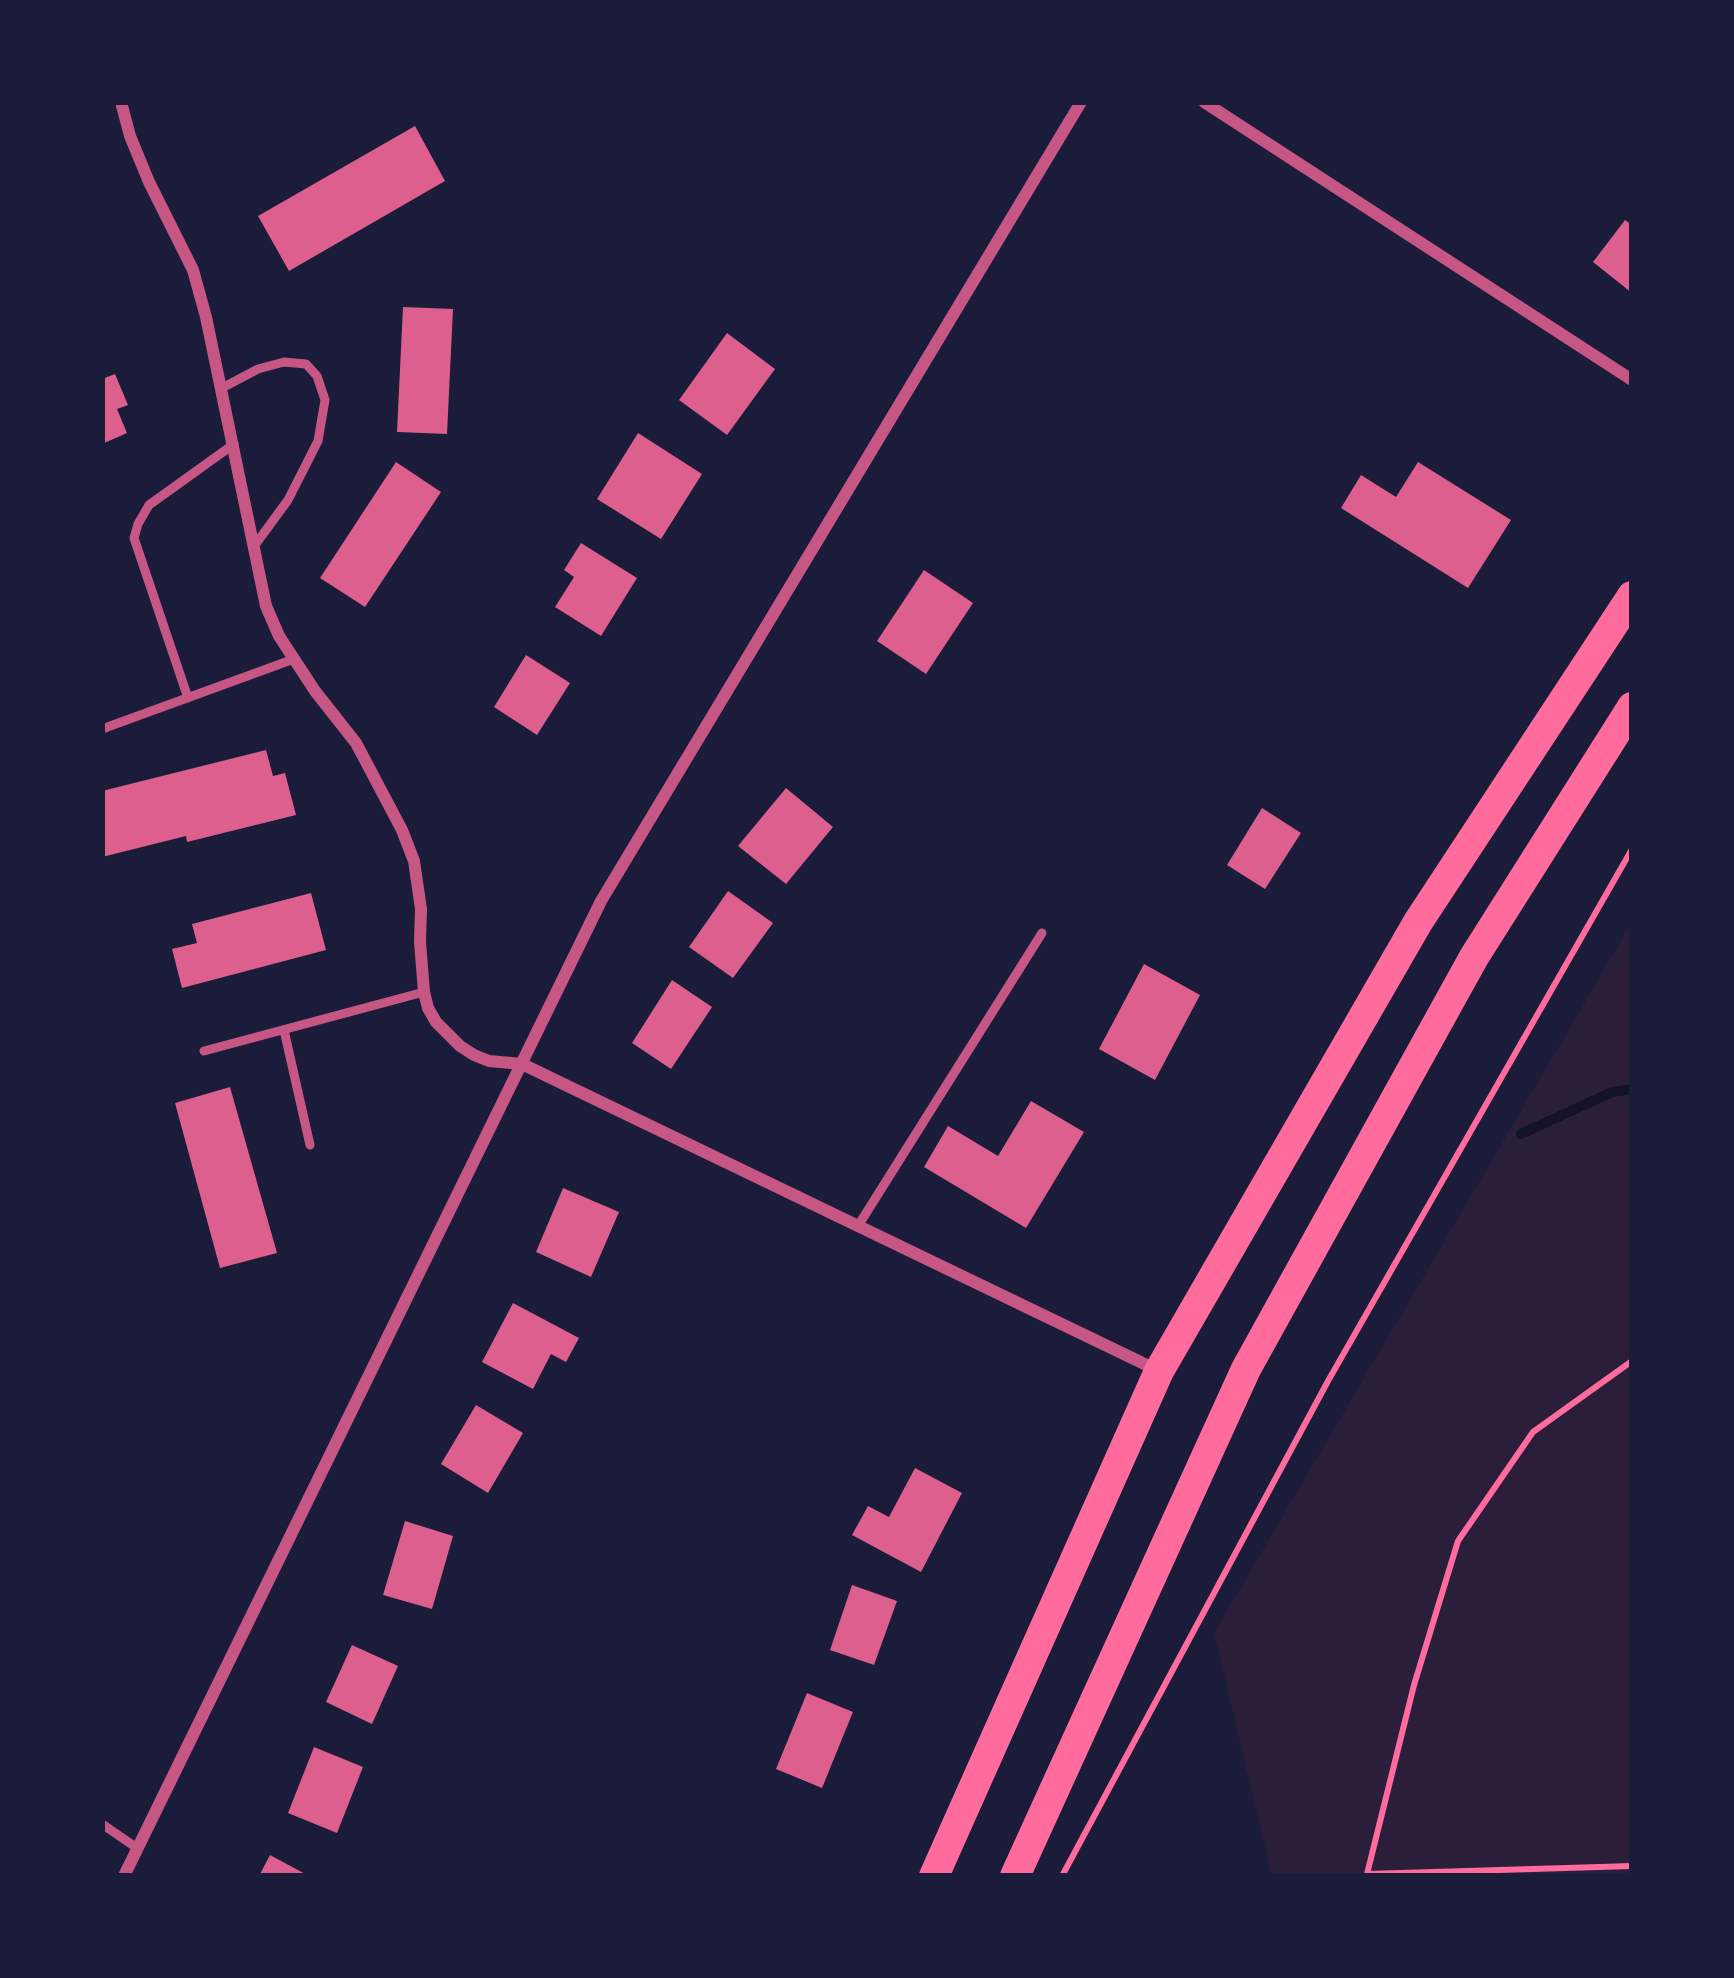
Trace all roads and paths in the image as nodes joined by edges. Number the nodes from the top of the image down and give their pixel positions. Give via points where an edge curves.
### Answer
1 (121, 102) edge
2 (1082, 102) edge
3 (1204, 102) edge
4 (1632, 380) edge
5 (222, 388) junction
6 (234, 444) junction
7 (255, 545) junction
8 (1632, 596) edge
9 (295, 659) junction
10 (188, 698) junction
11 (1632, 707) edge
12 (102, 729) edge
13 (1632, 849) edge
14 (1042, 933) dead end
15 (424, 992) junction
16 (284, 1030) junction
17 (204, 1052) dead end
18 (522, 1064) junction
19 (310, 1145) dead end
20 (858, 1226) junction
21 (1632, 1361) edge
22 (1159, 1371) junction
23 (102, 1825) edge
24 (137, 1848) junction
25 (1632, 1866) edge
26 (124, 1876) edge
27 (934, 1876) edge
28 (1016, 1876) edge
29 (1062, 1876) edge

1 - 5 street via 148,182 193,270
2 - 18 street via 601,902
3 - 4 street
5 - 6 street
5 - 7 lane via 257,369 306,364 325,400 318,441
6 - 7 street
6 - 10 lane via 149,505 134,538
7 - 9 street via 266,606
8 - 22 main road via 1418,922
9 - 10 lane
9 - 15 street via 356,743 414,861
10 - 12 lane
11 - 28 main road via 1474,957 1246,1369
13 - 29 path via 1328,1381
14 - 20 lane
15 - 16 lane
15 - 18 street via 436,1022 460,1046 489,1061
16 - 17 lane
16 - 19 lane
18 - 20 street
18 - 24 street
20 - 22 street
21 - 25 path via 1533,1432 1458,1541 1367,1874
22 - 27 main road
23 - 24 lane
24 - 26 street

